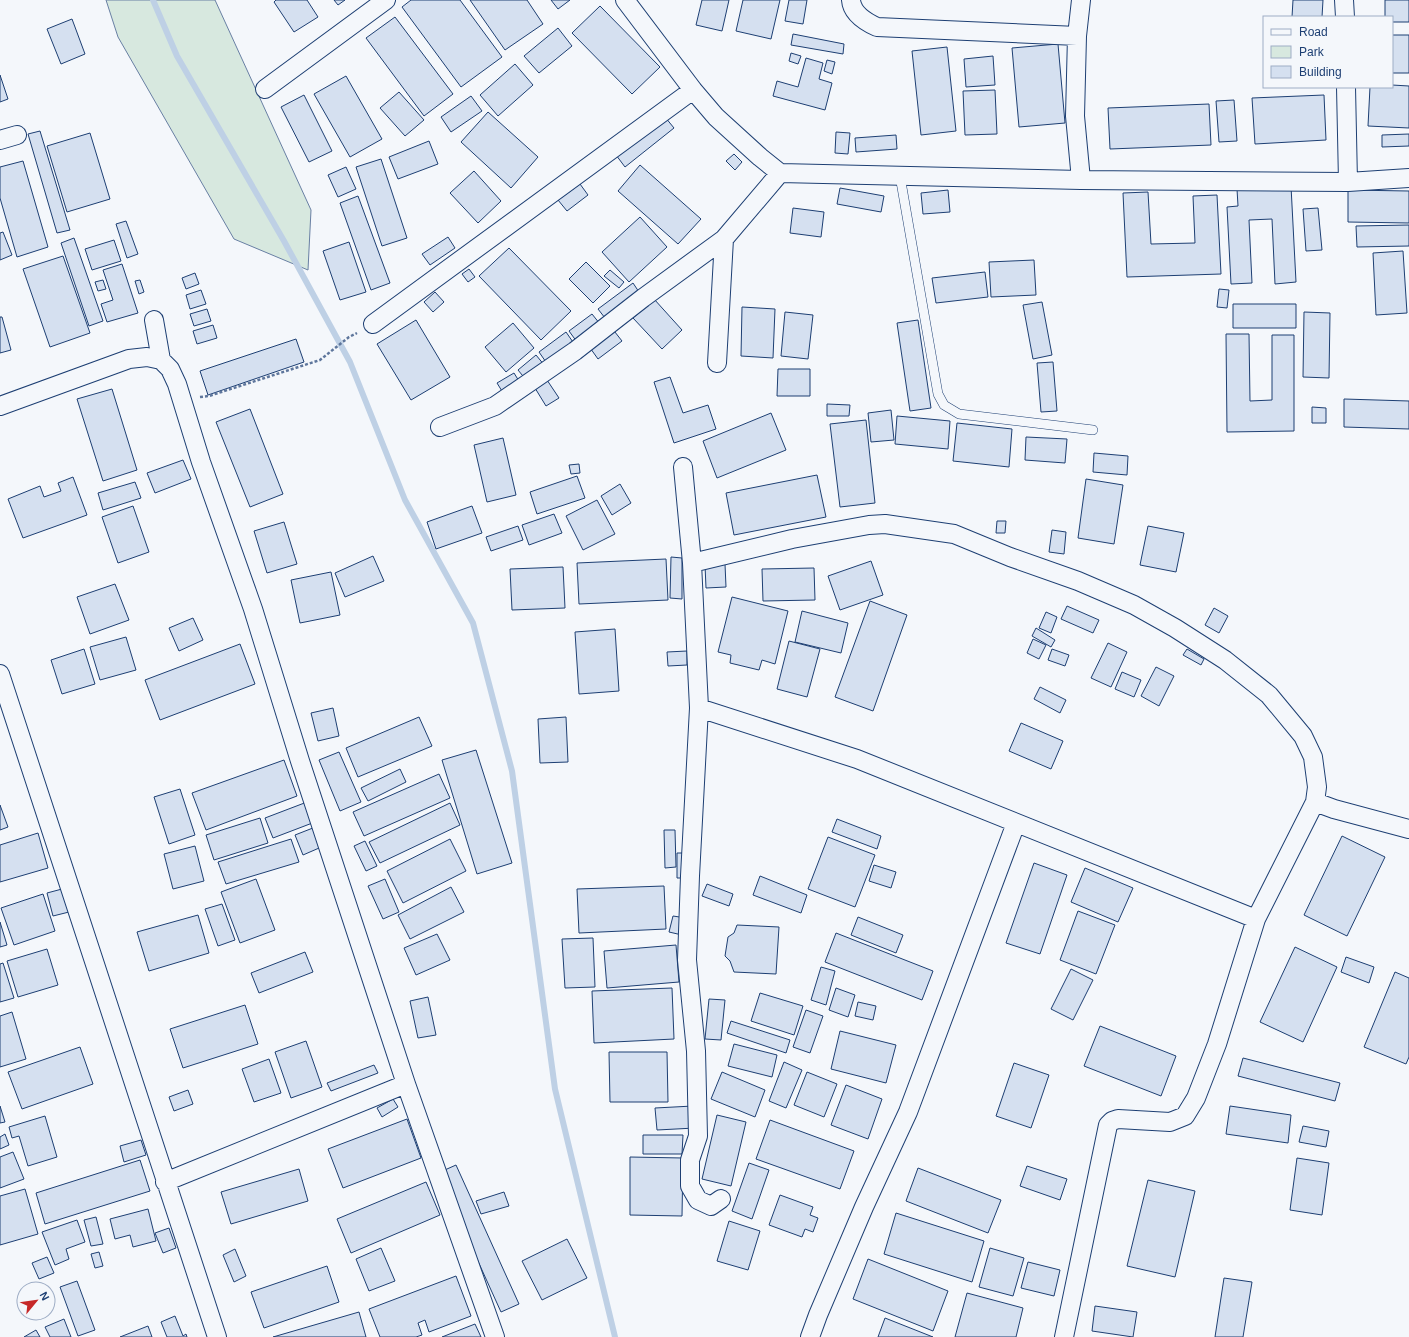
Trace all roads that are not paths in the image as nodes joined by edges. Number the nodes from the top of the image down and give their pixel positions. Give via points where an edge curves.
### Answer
1 (386, 0) edge
2 (625, 0) edge
3 (851, 0) edge
4 (1080, 0) edge
5 (1344, 0) edge
6 (1345, 16) edge
7 (1077, 36) junction
8 (1346, 88) edge
9 (265, 89) dead end
10 (693, 90) junction
11 (17, 135) dead end
12 (0, 140) edge
13 (780, 173) junction
14 (900, 176) junction
15 (1409, 178) edge
16 (1081, 180) junction
17 (1348, 182) junction
18 (724, 239) junction
19 (154, 320) dead end
20 (373, 324) dead end
21 (161, 360) junction
22 (717, 363) dead end
23 (0, 406) edge
24 (440, 427) dead end
25 (1094, 430) dead end
26 (683, 467) dead end
27 (692, 562) junction
28 (0, 674) edge
29 (699, 708) junction
30 (1315, 802) junction
31 (1016, 823) junction
32 (1409, 829) edge
33 (1256, 919) junction
34 (406, 1084) junction
35 (165, 1182) junction
36 (721, 1199) dead end
37 (217, 1337) edge
38 (495, 1337) edge
39 (810, 1337) edge
40 (1064, 1337) edge

1 - 9 street
2 - 10 street
3 - 7 street via 858,15 877,27
4 - 7 street
5 - 6 street
7 - 16 street via 1075,116
8 - 17 street
10 - 13 street via 716,117
10 - 20 street
11 - 12 street
13 - 14 street
13 - 18 street
14 - 16 street
14 - 25 lane via 938,394 944,405 959,414
15 - 17 street
16 - 17 street
18 - 22 street
18 - 24 street via 575,352 495,406
19 - 21 street
21 - 23 street via 147,357 129,359
21 - 34 street via 170,369 253,609 302,768
26 - 27 street
27 - 29 street
27 - 30 street via 792,539 885,524 954,534 1078,581 1134,605 1175,628 1226,660 1268,695 1303,736 1313,757 1317,787
28 - 35 street
29 - 31 street via 857,759
29 - 36 street via 687,960 696,1052 698,1136 690,1160 690,1186 698,1200 711,1206
30 - 32 street
30 - 33 street
31 - 33 street
31 - 39 street via 908,1112 864,1207
33 - 40 street via 1217,1044 1196,1098 1185,1116 1170,1122 1118,1119 1108,1125
34 - 35 street
34 - 38 street
35 - 37 street

